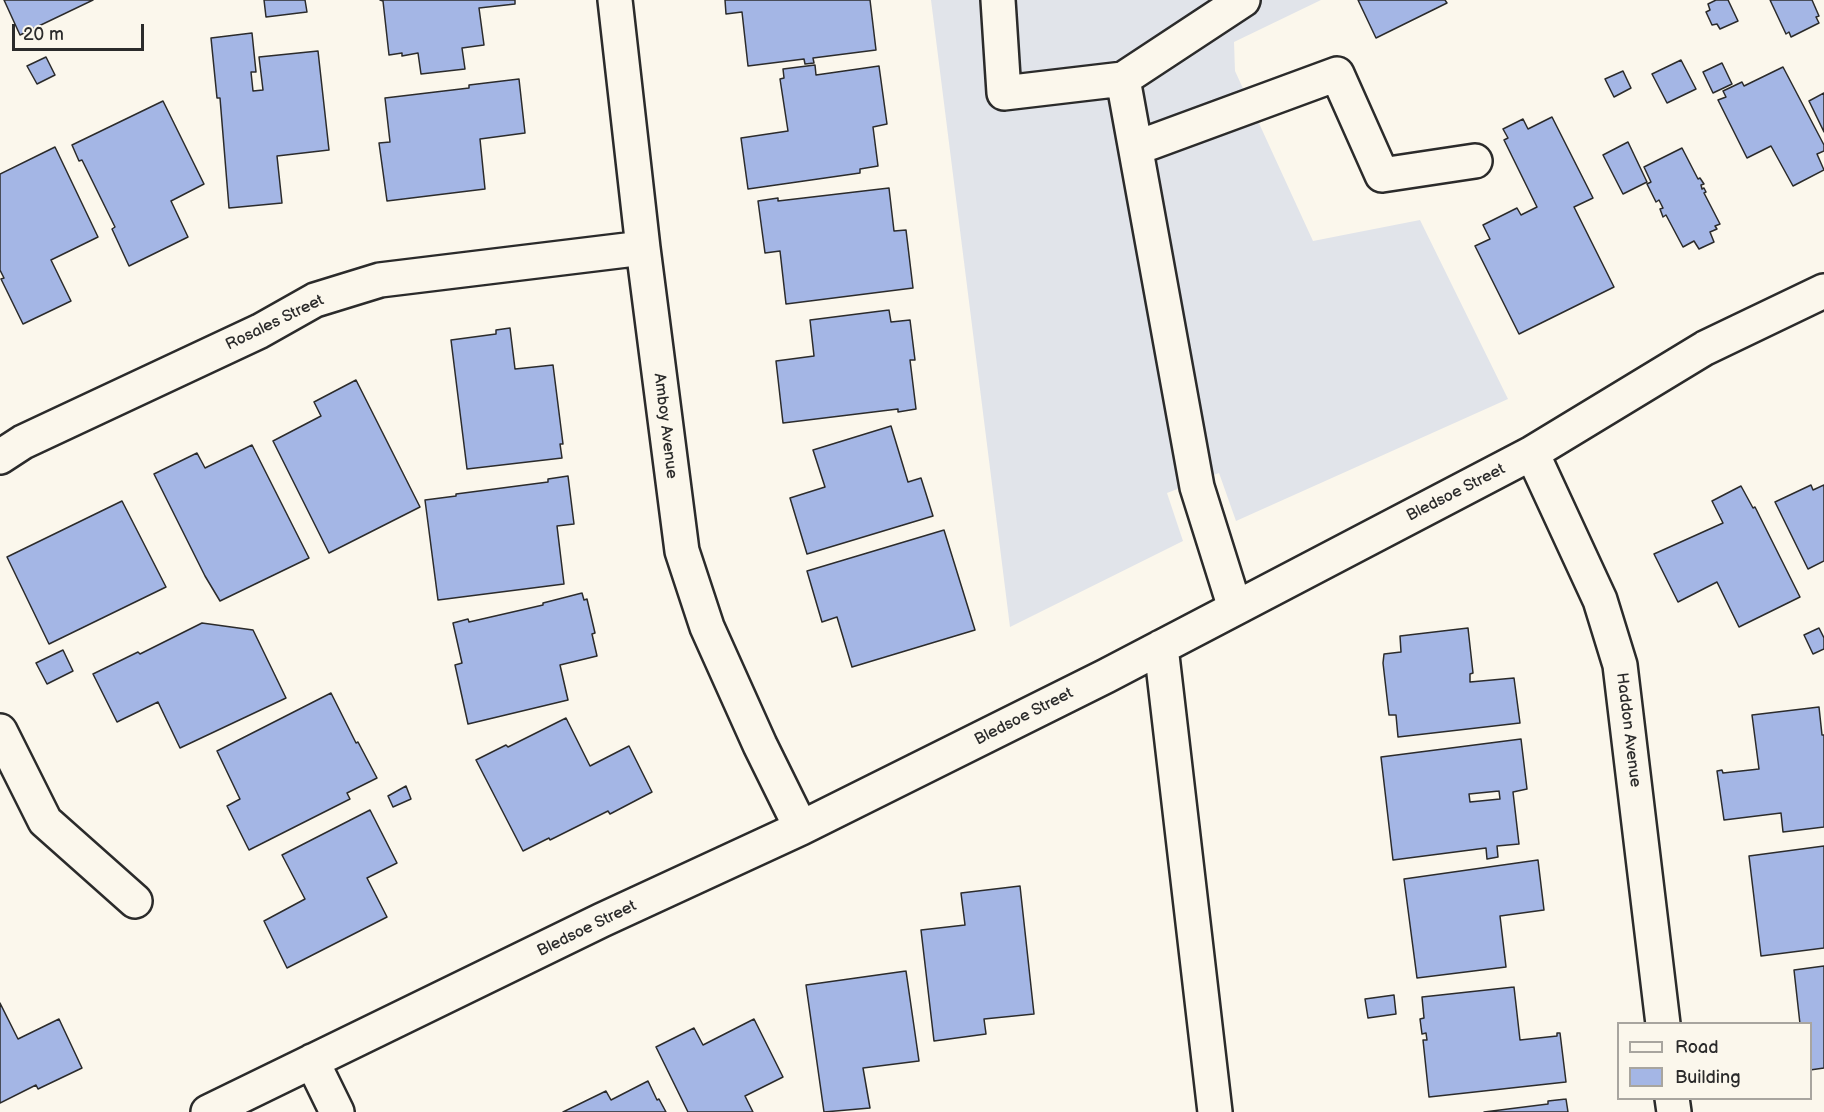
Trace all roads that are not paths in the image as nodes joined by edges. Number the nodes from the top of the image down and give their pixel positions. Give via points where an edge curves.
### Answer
1 (615, 0) edge
2 (998, 0) edge
3 (1243, 0) edge
4 (1123, 78) junction
5 (1136, 148) junction
6 (1475, 161) dead end
7 (643, 248) junction
8 (1824, 291) edge
9 (1532, 453) junction
10 (0, 457) edge
11 (1235, 608) junction
12 (1161, 647) junction
13 (0, 731) edge
14 (801, 828) junction
15 (135, 901) dead end
16 (1663, 1022) edge
17 (312, 1061) junction
18 (208, 1112) edge
19 (338, 1112) edge
20 (1215, 1112) edge

1 - 7 street, Amboy Avenue
2 - 4 street via 1004,93
3 - 4 street
4 - 5 street
5 - 6 street via 1337,74 1382,176
5 - 11 street via 1195,479
7 - 10 street, Rosales Street via 380,280 315,300 260,331 23,442
7 - 14 street, Amboy Avenue via 682,552 707,627
8 - 9 street, Bledsoe Street via 1705,348
9 - 11 street, Bledsoe Street
9 - 16 street, Haddon Avenue via 1600,600 1620,664
11 - 12 street, Bledsoe Street
12 - 14 street, Bledsoe Street
12 - 20 street
13 - 15 street via 45,821
14 - 17 street, Bledsoe Street
17 - 18 street, Bledsoe Street
17 - 19 street

